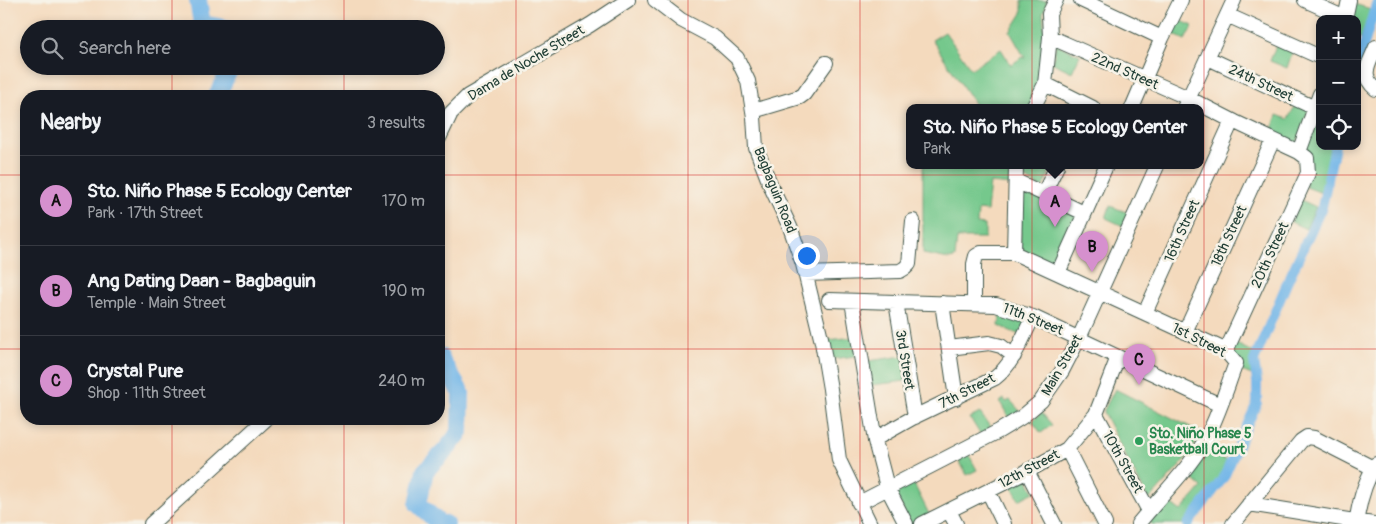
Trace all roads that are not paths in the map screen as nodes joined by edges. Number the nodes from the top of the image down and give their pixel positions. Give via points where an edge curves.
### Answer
1 (628, 0) edge
2 (655, 0) edge
3 (1056, 0) edge
4 (1081, 0) edge
5 (1181, 0) edge
6 (1234, 0) edge
7 (1306, 0) edge
8 (1349, 0) edge
9 (1227, 15) junction
10 (1338, 15) edge
11 (1346, 15) edge
12 (1050, 38) junction
13 (1162, 38) junction
14 (1376, 47) edge
15 (1316, 55) edge
16 (1208, 58) junction
17 (826, 63) dead end
18 (1144, 79) junction
19 (1045, 84) junction
20 (1376, 89) edge
21 (1186, 103) edge
22 (1035, 104) edge
23 (1081, 104) edge
24 (1134, 104) edge
25 (1316, 105) edge
26 (1315, 108) junction
27 (1204, 110) edge
28 (753, 111) junction
29 (1232, 121) junction
30 (445, 126) edge
31 (1272, 140) junction
32 (1303, 155) junction
33 (1016, 169) edge
34 (1055, 169) edge
35 (1105, 169) edge
36 (1156, 169) edge
37 (1016, 180) junction
38 (1044, 193) junction
39 (1084, 213) junction
40 (913, 221) dead end
41 (1014, 253) junction
42 (1058, 272) junction
43 (805, 274) junction
44 (1099, 293) junction
45 (829, 300) dead end
46 (852, 301) junction
47 (896, 302) junction
48 (942, 303) junction
49 (974, 303) junction
50 (1144, 313) junction
51 (1033, 317) junction
52 (1185, 332) junction
53 (1079, 338) junction
54 (949, 348) junction
55 (1226, 351) junction
56 (1014, 356) junction
57 (1118, 357) junction
58 (956, 398) junction
59 (1220, 405) junction
60 (1096, 414) junction
61 (915, 417) junction
62 (259, 425) edge
63 (875, 439) junction
64 (1067, 449) junction
65 (1375, 466) edge
66 (1027, 471) junction
67 (888, 488) junction
68 (988, 491) junction
69 (859, 502) junction
70 (1249, 504) junction
71 (1149, 510) junction
72 (949, 511) junction
73 (1320, 520) edge
74 (1356, 523) edge
75 (150, 524) edge
76 (870, 524) edge
77 (906, 524) edge
78 (922, 524) edge
79 (956, 524) edge
80 (1004, 524) edge
81 (1054, 524) edge
82 (1105, 524) edge
83 (1138, 524) edge
84 (1233, 524) edge
85 (1374, 524) edge

1 - 30 street, Dama de Noche Street via 468,96 451,113
2 - 28 street, Bagbaguin Road via 681,20 715,38 737,58 748,81
3 - 12 street via 1049,14
4 - 13 street
5 - 13 street
6 - 9 street
7 - 10 street
8 - 11 street
9 - 15 street
9 - 16 street
12 - 18 street, 22nd Street
12 - 19 street
13 - 18 street
14 - 20 street via 1366,74 1368,82
16 - 21 street
16 - 26 street, 24th Street
17 - 28 street via 800,97
18 - 21 street, 22nd Street
18 - 24 street
19 - 22 street
19 - 23 street
25 - 26 street, 20th Street
26 - 32 street, 20th Street
27 - 29 street, 22nd Street
28 - 43 street, Bagbaguin Road via 756,148 790,227
29 - 31 street, 22nd Street
29 - 50 street, 16th Street
31 - 32 street, 22nd Street
31 - 52 street, 18th Street
32 - 55 street, 20th Street via 1308,172
33 - 37 street
34 - 38 street
35 - 39 street
36 - 44 street, Main Street
37 - 38 street
37 - 41 street
38 - 39 street
39 - 42 street
40 - 43 street via 909,264 900,271
41 - 42 street, 1st Street
41 - 49 street via 981,253 976,256
42 - 44 street, 1st Street
43 - 69 street, Bagbaguin Road via 822,342 839,460
44 - 50 street, 1st Street
44 - 53 street, Main Street
45 - 46 street, 11th Street
46 - 47 street, 11th Street
46 - 63 street
47 - 48 street, 11th Street
47 - 61 street, 3rd Street
48 - 49 street, 11th Street
48 - 54 street
49 - 51 street, 11th Street via 996,304
50 - 52 street, 1st Street
51 - 53 street, 11th Street
51 - 56 street, 7th Street
52 - 55 street, 1st Street
53 - 57 street, 11th Street
53 - 67 street, Main Street via 1041,401 1022,418
54 - 56 street via 989,343 1001,346
54 - 58 street
55 - 59 street, 1st Street via 1236,363
56 - 58 street, 7th Street via 995,378
57 - 59 street, 11th Street
57 - 60 street, 12th Street
58 - 61 street, 7th Street
59 - 71 street, 1st Street via 1204,442
60 - 64 street, 12th Street
60 - 71 street, 10th Street
61 - 63 street, 7th Street
62 - 75 street
63 - 67 street
64 - 66 street, 12th Street
64 - 82 street
65 - 70 street via 1307,437
65 - 74 street via 1359,504
66 - 68 street, 12th Street
66 - 81 street
67 - 69 street, Main Street
67 - 77 street
68 - 72 street, 12th Street
68 - 80 street
69 - 76 street, Bagbaguin Road
70 - 73 street
70 - 84 street
71 - 83 street, 1st Street
72 - 78 street, 12th Street
72 - 79 street
73 - 74 street
74 - 85 street

